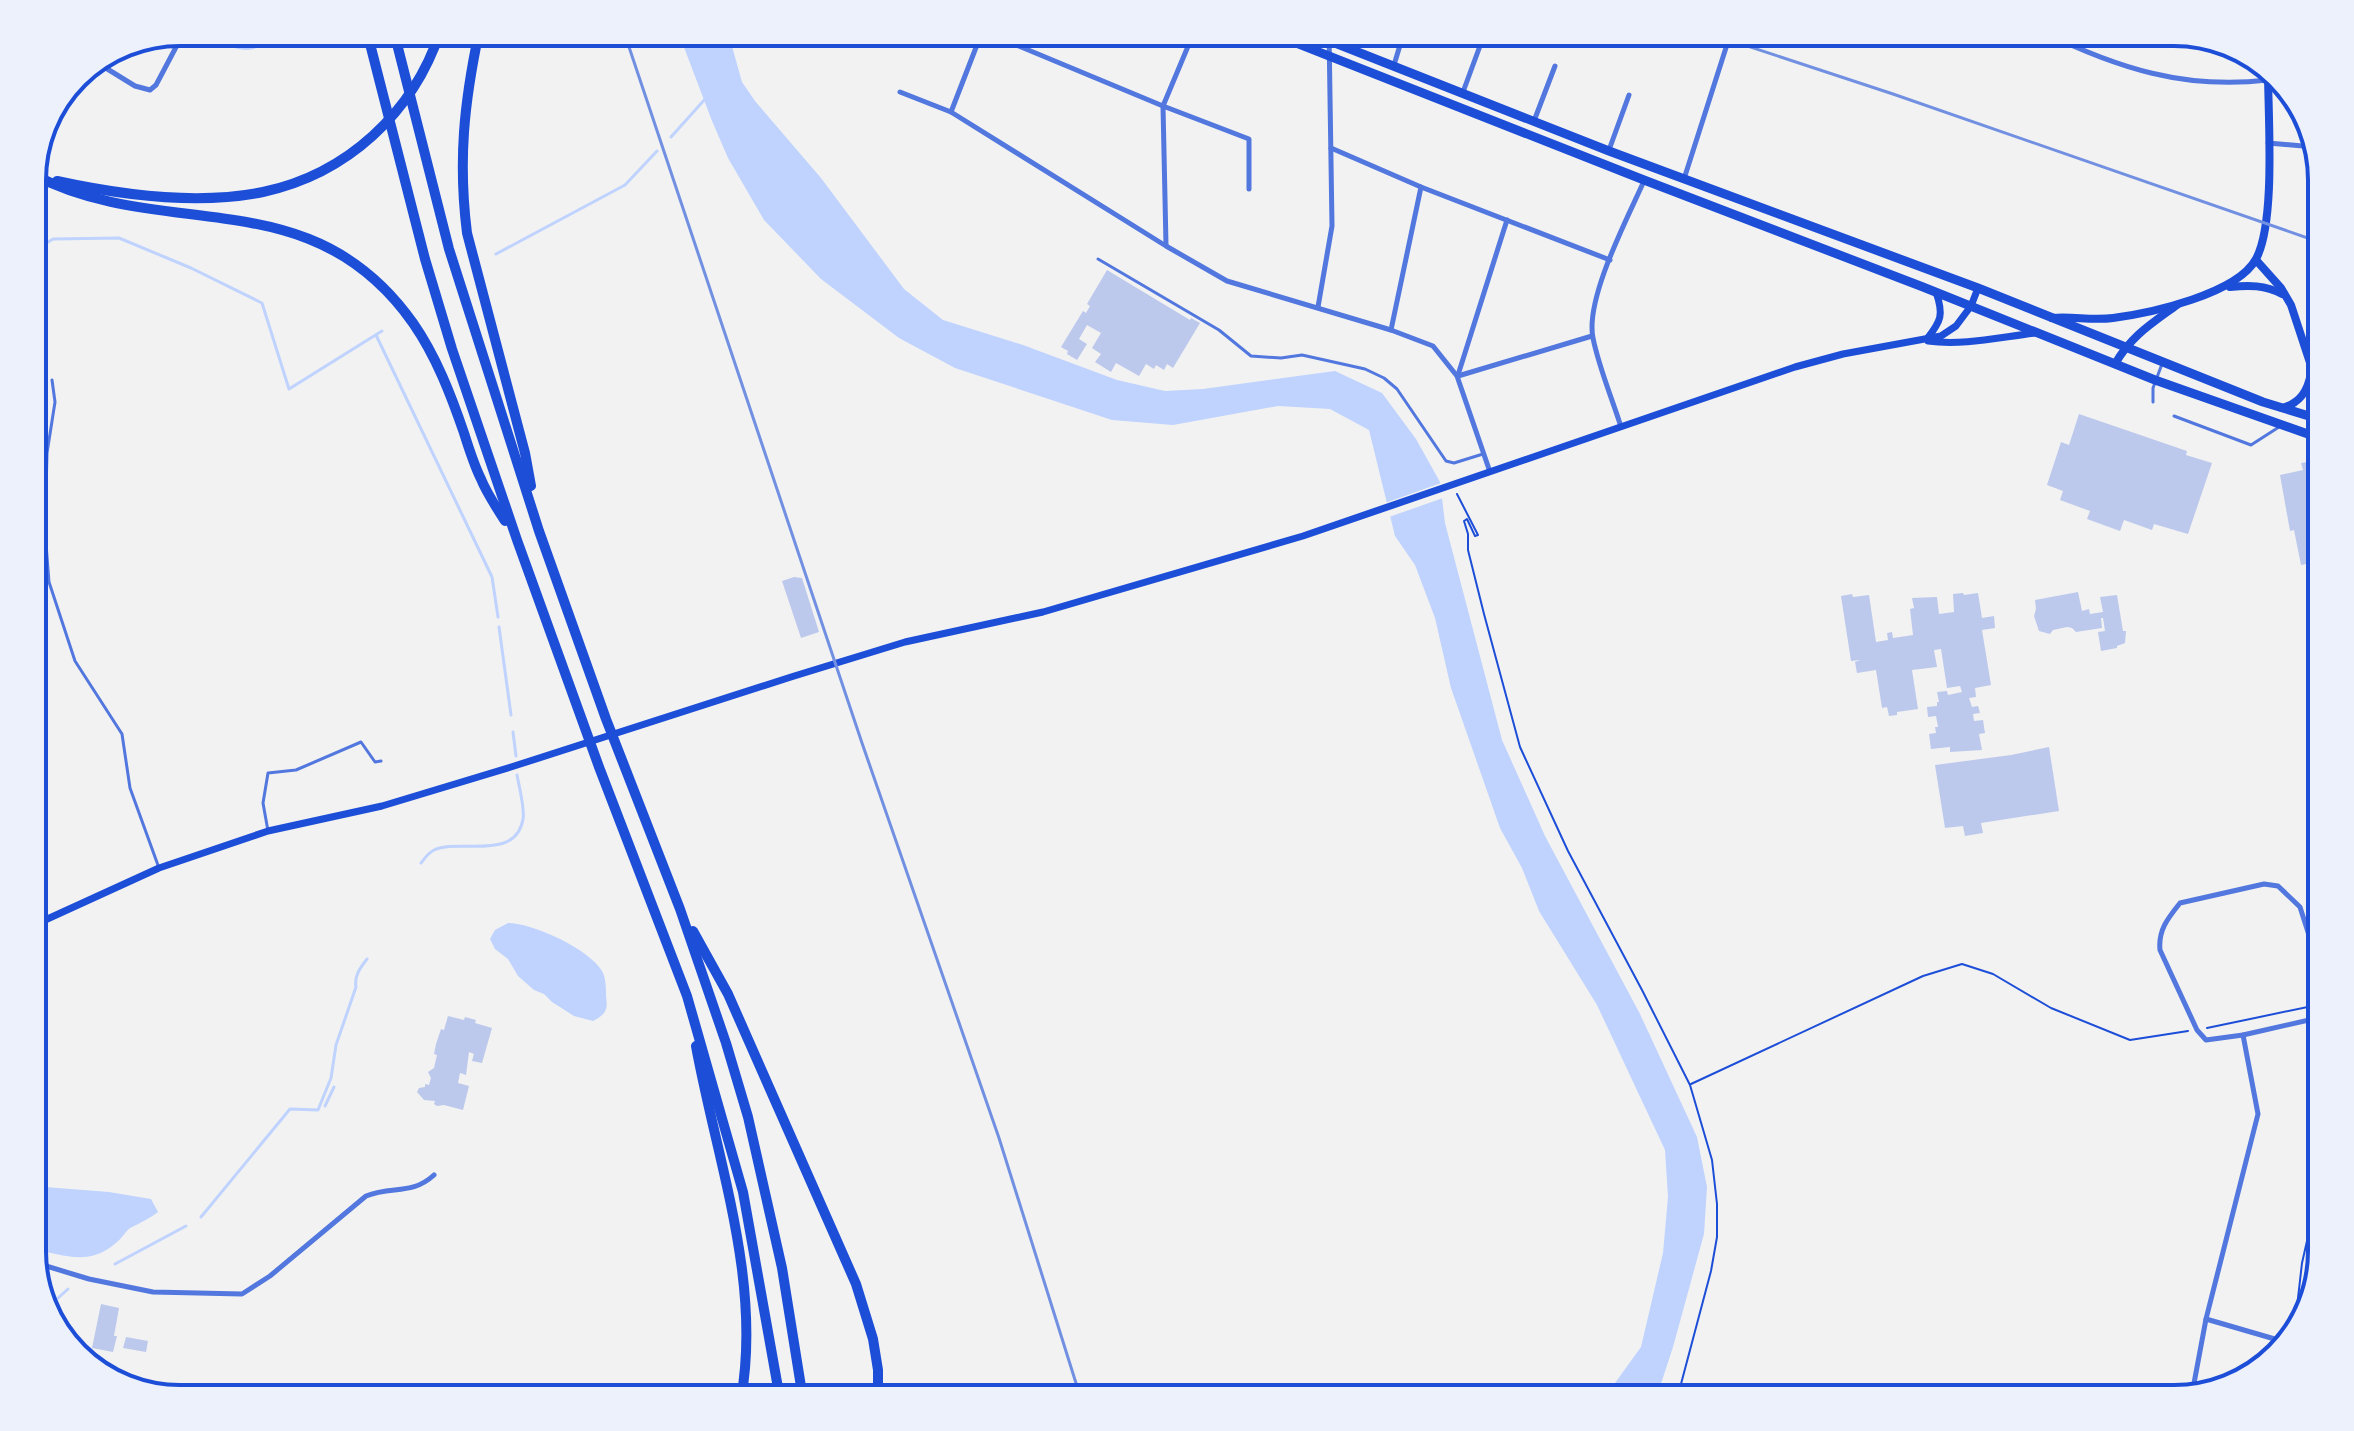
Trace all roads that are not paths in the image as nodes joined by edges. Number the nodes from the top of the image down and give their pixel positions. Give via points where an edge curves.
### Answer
1 (177, 46) edge
2 (371, 46) edge
3 (398, 46) edge
4 (434, 46) edge
5 (476, 46) edge
6 (977, 46) edge
7 (1017, 46) edge
8 (1188, 46) edge
9 (1303, 46) edge
10 (1328, 46) edge
11 (1349, 46) edge
12 (1400, 46) edge
13 (1480, 46) edge
14 (1727, 46) edge
15 (2074, 46) edge
16 (1328, 56) junction
17 (1555, 66) dead end
18 (1393, 67) junction
19 (107, 69) edge
20 (2260, 77) edge
21 (2268, 84) edge
22 (900, 92) dead end
23 (1463, 92) junction
24 (1629, 95) dead end
25 (1163, 106) junction
26 (951, 112) junction
27 (1534, 121) junction
28 (2268, 143) junction
29 (2303, 146) edge
30 (1331, 148) junction
31 (1609, 151) junction
32 (46, 177) edge
33 (1684, 179) junction
34 (46, 180) edge
35 (1644, 180) junction
36 (1421, 187) junction
37 (1249, 189) dead end
38 (1507, 220) junction
39 (1166, 246) junction
40 (1098, 259) dead end
41 (1610, 260) junction
42 (2256, 260) junction
43 (2227, 287) junction
44 (1978, 288) junction
45 (1936, 292) junction
46 (2287, 296) junction
47 (2181, 303) junction
48 (1971, 306) junction
49 (1318, 307) junction
50 (2052, 318) junction
51 (1391, 330) junction
52 (2035, 332) junction
53 (1592, 336) junction
54 (1926, 341) junction
55 (2125, 347) junction
56 (2308, 356) edge
57 (2163, 361) junction
58 (2115, 364) junction
59 (1457, 376) junction
60 (52, 380) road end
61 (2155, 380) junction
62 (2308, 387) edge
63 (2153, 402) dead end
64 (2282, 408) junction
65 (2174, 416) dead end
66 (2308, 416) edge
67 (2282, 425) junction
68 (1621, 427) junction
69 (2308, 434) edge
70 (1483, 454) junction
71 (1490, 472) junction
72 (46, 492) edge
73 (539, 531) junction
74 (517, 540) junction
75 (46, 544) edge
76 (381, 761) dead end
77 (268, 831) junction
78 (159, 868) junction
79 (680, 909) junction
80 (46, 920) edge
81 (2308, 932) edge
82 (687, 996) junction
83 (2308, 1020) edge
84 (2243, 1035) junction
85 (434, 1175) dead end
86 (47, 1266) edge
87 (2206, 1319) junction
88 (2275, 1339) edge
89 (2194, 1384) edge
90 (742, 1385) edge
91 (777, 1385) edge
92 (801, 1385) edge
93 (878, 1385) edge

1 - 19 street via 150,90
2 - 74 highway via 425,259
3 - 73 highway via 449,249
4 - 32 highway via 406,99 378,133 316,174 274,189 150,196
5 - 73 highway via 462,143 465,222 525,453
6 - 26 street
7 - 25 street
8 - 25 street
9 - 16 highway
10 - 16 street
11 - 18 highway
12 - 18 street
13 - 23 street
14 - 33 street
15 - 20 street via 2110,62 2182,81
16 - 30 street
16 - 35 highway
17 - 27 street
18 - 23 highway
21 - 28 main road
22 - 26 street
23 - 27 highway
24 - 31 street
25 - 37 street via 1249,139
25 - 39 street
26 - 39 street
27 - 31 highway
28 - 29 street
28 - 42 main road via 2265,224
30 - 36 street
30 - 49 street via 1332,226
31 - 33 highway
33 - 44 highway
34 - 74 highway via 115,202 268,225 308,238 358,265 397,302 431,353 480,479
35 - 41 street
35 - 45 highway
36 - 38 street
36 - 51 street
38 - 41 street
38 - 59 street
39 - 49 street via 1227,281
40 - 70 lane via 1219,330 1251,356 1302,355 1384,378 1449,463
41 - 53 street via 1593,310
42 - 43 main road
42 - 46 main road
43 - 46 main road via 2265,287
43 - 47 main road
44 - 48 main road
44 - 50 highway
45 - 48 highway
45 - 54 main road via 1940,320
46 - 56 main road
47 - 50 main road via 2116,318
47 - 55 main road
48 - 52 highway
48 - 54 main road via 1956,326
49 - 51 street
50 - 55 highway
51 - 59 street via 1433,346
52 - 54 main road
52 - 58 highway
53 - 59 street
53 - 68 street
54 - 68 main road via 1795,367
55 - 57 highway
55 - 58 main road
57 - 61 lane
57 - 64 highway
58 - 61 highway
59 - 70 street
60 - 72 lane via 55,402
61 - 63 lane
61 - 67 highway
62 - 64 main road via 2302,397
64 - 66 highway
65 - 67 lane via 2251,445
67 - 69 highway
68 - 71 main road
70 - 71 street
71 - 77 main road via 1453,489 1303,536 1057,608 905,642 382,806
73 - 79 highway
74 - 82 highway
75 - 78 lane via 49,582 75,661 122,734 130,788
76 - 77 lane via 370,758 361,742 296,770 268,773 263,803
77 - 78 main road
78 - 80 main road
79 - 92 highway via 748,1117 782,1268
79 - 93 highway via 728,994 856,1284 873,1339
81 - 84 street via 2300,907 2278,886 2264,884 2180,903 2165,923 2160,950 2197,1030 2211,1041
82 - 90 highway via 742,1276
82 - 91 highway via 743,1192
83 - 84 street
84 - 87 street via 2258,1114
85 - 86 street via 412,1189 366,1196 242,1294 153,1292
87 - 88 street
87 - 89 street

